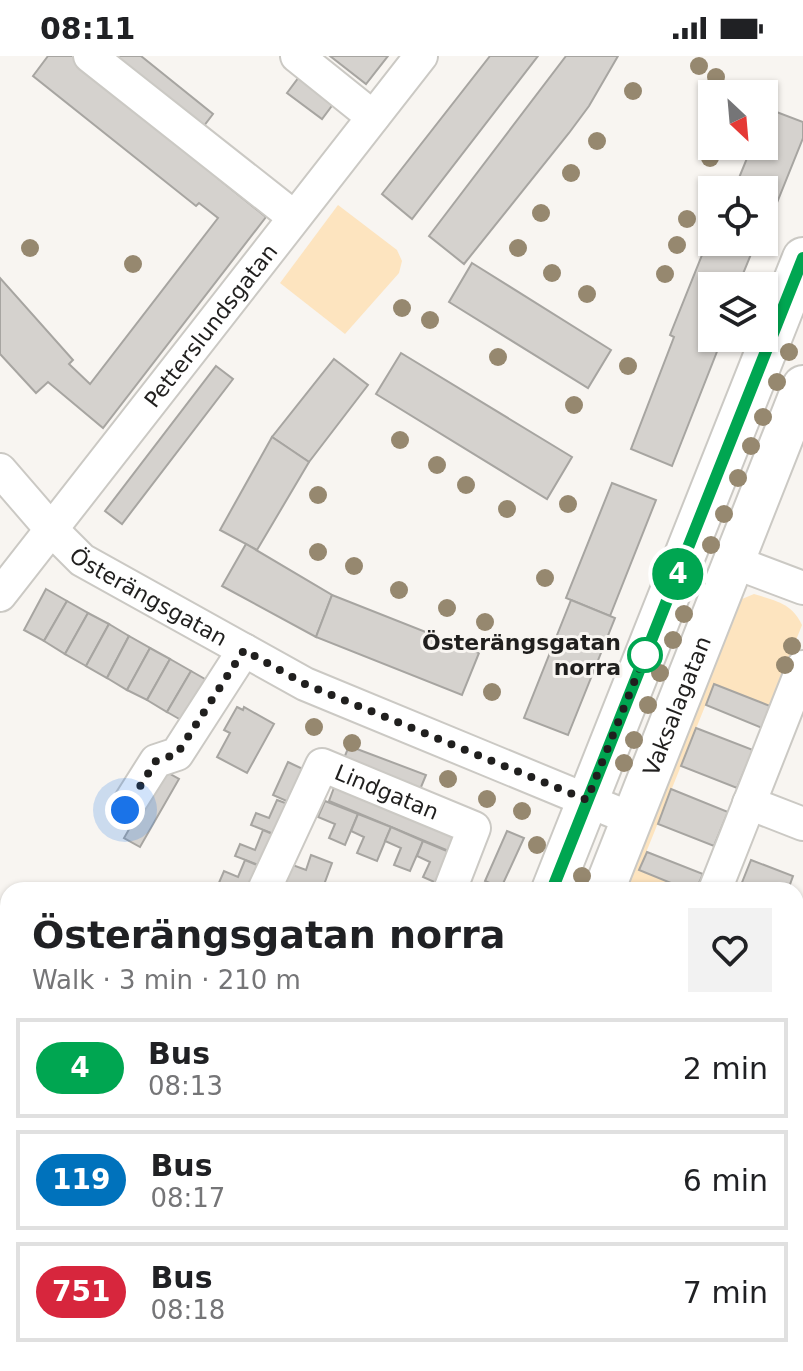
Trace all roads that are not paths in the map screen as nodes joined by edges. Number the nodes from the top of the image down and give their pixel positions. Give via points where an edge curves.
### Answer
1 (90, 56) edge
2 (297, 56) edge
3 (421, 56) edge
4 (373, 117) junction
5 (294, 217) junction
6 (803, 258) edge
7 (803, 386) edge
8 (0, 470) edge
9 (51, 529) junction
10 (734, 562) junction
11 (803, 588) edge
12 (0, 595) edge
13 (244, 650) junction
14 (803, 667) edge
15 (587, 800) junction
16 (749, 803) junction
17 (125, 810) dead end
18 (632, 819) junction
19 (803, 824) edge
20 (268, 882) edge
21 (453, 882) edge
22 (555, 882) edge
23 (607, 882) edge
24 (718, 882) edge

1 - 5 street
2 - 4 street
3 - 4 street, Petterslundsgatan
4 - 5 street, Petterslundsgatan
5 - 9 street, Petterslundsgatan
6 - 15 main road
7 - 10 main road, Vaksalagatan
8 - 9 street, Österängsgatan
9 - 12 street, Petterslundsgatan
9 - 13 street, Österängsgatan via 82,560
10 - 11 street
10 - 18 main road, Vaksalagatan
13 - 15 street, Österängsgatan via 305,684
13 - 17 street via 177,754 156,761
14 - 16 street
15 - 18 street, Österängsgatan
15 - 22 main road
16 - 19 street
16 - 24 street
18 - 23 main road, Vaksalagatan
20 - 21 street, Lindgatan via 322,765 474,828

